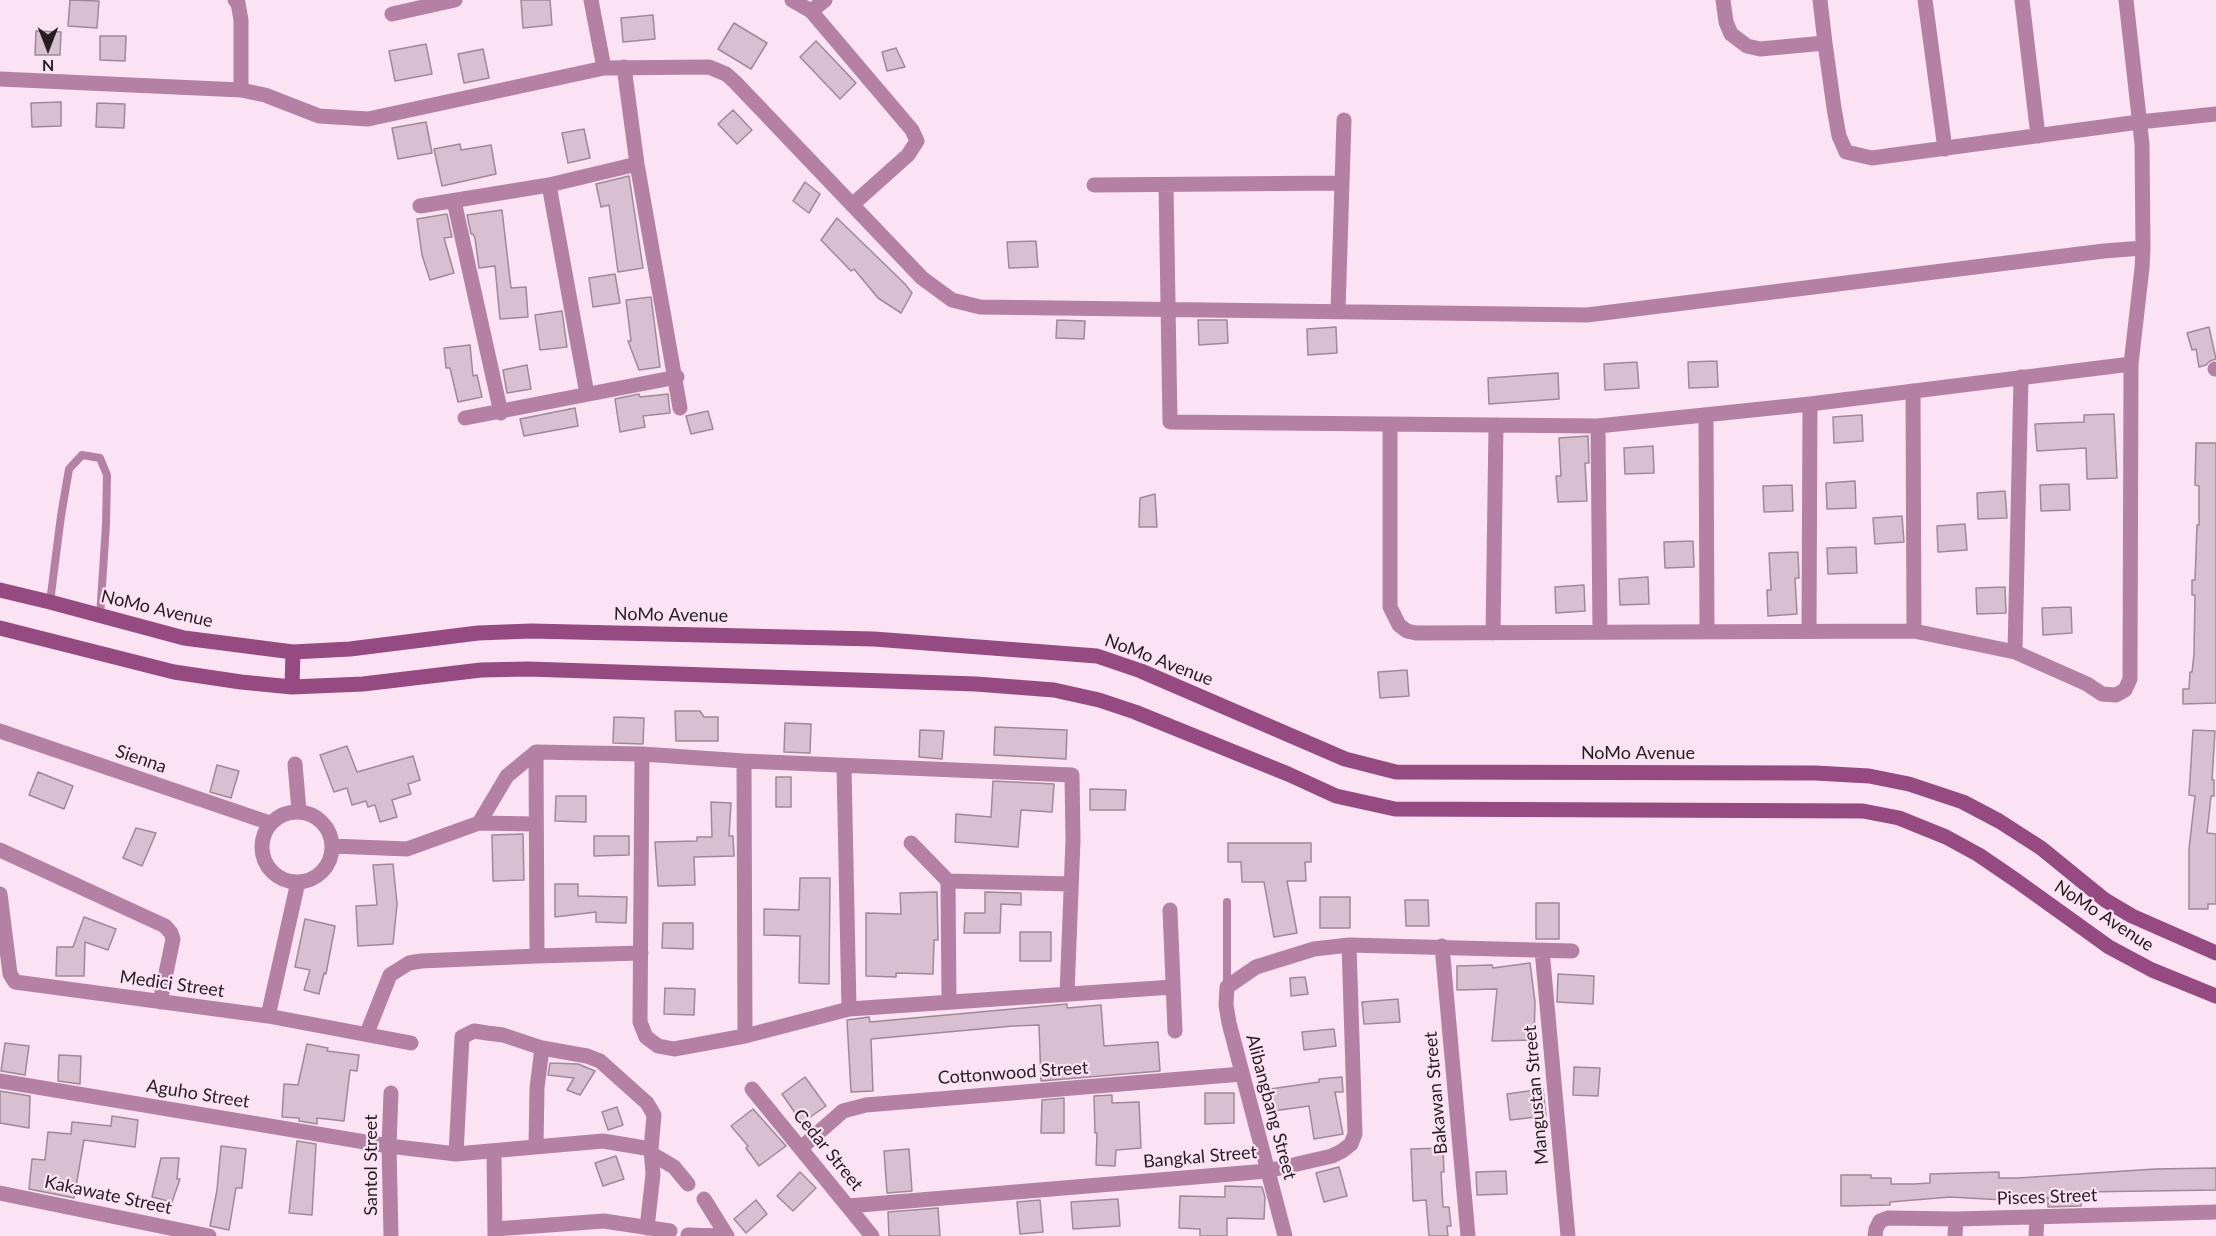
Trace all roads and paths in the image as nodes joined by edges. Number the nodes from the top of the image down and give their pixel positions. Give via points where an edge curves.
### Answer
1 (235, 0) edge
2 (455, 0) edge
3 (591, 0) edge
4 (792, 0) edge
5 (825, 0) edge
6 (1723, 0) edge
7 (1820, 0) edge
8 (1925, 0) edge
9 (2022, 0) edge
10 (2126, 0) edge
11 (425, 3) edge
12 (811, 11) junction
13 (392, 14) dead end
14 (1826, 43) junction
15 (624, 67) junction
16 (604, 68) junction
17 (0, 79) edge
18 (241, 90) junction
19 (2216, 114) edge
20 (1344, 120) dead end
21 (2139, 122) junction
22 (2038, 136) junction
23 (1946, 149) junction
24 (637, 164) junction
25 (1341, 183) junction
26 (549, 184) junction
27 (1094, 184) dead end
28 (1166, 185) junction
29 (454, 201) junction
30 (852, 205) junction
31 (420, 206) dead end
32 (2143, 248) junction
33 (1168, 309) junction
34 (1338, 311) junction
35 (2131, 364) junction
36 (676, 377) junction
37 (2021, 377) junction
38 (1913, 391) junction
39 (587, 394) junction
40 (1810, 404) junction
41 (680, 408) dead end
42 (501, 413) junction
43 (1706, 415) junction
44 (465, 418) dead end
45 (1390, 424) junction
46 (1496, 425) junction
47 (1598, 426) junction
48 (0, 590) edge
49 (50, 602) junction
50 (100, 616) junction
51 (0, 628) edge
52 (1914, 630) junction
53 (1809, 631) junction
54 (1600, 632) junction
55 (1707, 632) junction
56 (1493, 633) junction
57 (293, 652) junction
58 (2015, 652) junction
59 (292, 687) junction
60 (0, 731) edge
61 (536, 752) junction
62 (642, 754) junction
63 (744, 761) junction
64 (295, 764) dead end
65 (844, 766) junction
66 (299, 812) junction
67 (270, 823) junction
68 (479, 823) junction
69 (535, 824) junction
70 (911, 843) dead end
71 (332, 846) junction
72 (0, 850) edge
73 (948, 880) junction
74 (298, 882) junction
75 (1071, 884) junction
76 (0, 894) edge
77 (1227, 902) dead end
78 (1170, 910) dead end
79 (1349, 945) junction
80 (1442, 946) junction
81 (1542, 950) junction
82 (1572, 951) dead end
83 (641, 953) junction
84 (2216, 953) edge
85 (537, 956) junction
86 (1173, 987) junction
87 (1227, 987) junction
88 (1067, 994) junction
89 (2216, 996) edge
90 (160, 1002) junction
91 (949, 1002) junction
92 (849, 1009) junction
93 (268, 1016) junction
94 (1175, 1031) dead end
95 (367, 1033) junction
96 (745, 1036) junction
97 (411, 1043) dead end
98 (542, 1048) junction
99 (1242, 1074) junction
100 (0, 1081) edge
101 (752, 1089) dead end
102 (391, 1093) dead end
103 (390, 1146) junction
104 (536, 1146) junction
105 (801, 1148) junction
106 (494, 1151) junction
107 (652, 1152) junction
108 (456, 1154) junction
109 (1267, 1171) junction
110 (688, 1184) dead end
111 (0, 1193) edge
112 (704, 1199) dead end
113 (848, 1206) junction
114 (2216, 1212) edge
115 (2037, 1217) junction
116 (1956, 1219) junction
117 (648, 1228) junction
118 (670, 1231) dead end
119 (495, 1232) edge
120 (688, 1235) edge
121 (208, 1236) edge
122 (391, 1236) edge
123 (720, 1236) edge
124 (727, 1236) edge
125 (872, 1236) edge
126 (1285, 1236) edge
127 (1468, 1236) edge
128 (1568, 1236) edge
129 (1875, 1236) edge
130 (1955, 1236) edge
131 (2036, 1236) edge

1 - 18 street via 241,20
2 - 11 street
3 - 16 street
4 - 12 street
5 - 12 street
6 - 14 street via 1731,34 1747,46 1760,49
7 - 14 street
8 - 23 street
9 - 22 street
10 - 21 street
11 - 13 street
12 - 30 street via 912,130 917,141 908,155
14 - 23 street via 1839,136 1846,152 1872,158
15 - 16 street
15 - 24 street
15 - 30 street via 710,67 726,74
16 - 18 street via 368,119 318,116
17 - 18 street
19 - 21 street
20 - 25 street
21 - 22 street
21 - 32 street
22 - 23 street
24 - 26 street
24 - 36 street
25 - 28 street
25 - 34 street
26 - 29 street
26 - 39 street
27 - 28 street
28 - 33 street
29 - 31 street
29 - 42 street
30 - 33 street via 922,279 952,300 980,306
32 - 34 street via 1587,315
32 - 35 street
33 - 34 street
33 - 45 street via 1170,422
35 - 37 street
35 - 58 street via 2130,679 2125,690 2116,695 2102,694
36 - 39 street
36 - 41 street
37 - 38 street
37 - 58 street
38 - 40 street
38 - 52 street
39 - 42 street
40 - 43 street
40 - 53 street
42 - 44 street
43 - 47 street
43 - 55 street
45 - 46 street
45 - 56 street via 1390,606 1394,617 1399,625 1416,633
46 - 47 street
46 - 56 street
47 - 54 street
48 - 49 main road, NoMo Avenue
49 - 50 main road, NoMo Avenue
49 - 50 lane via 69,469 82,455 100,458 107,475
50 - 57 main road, NoMo Avenue via 184,638
51 - 59 main road, NoMo Avenue via 174,672
52 - 53 street
52 - 58 street
53 - 55 street
54 - 55 street
54 - 56 street
57 - 59 main road
57 - 84 main road, NoMo Avenue via 531,631 874,639 1097,656 1346,759 1396,772 1869,776 1963,802 2041,848 2105,900
59 - 89 main road, NoMo Avenue via 528,669 1054,690 1135,712 1336,796 1395,809 1863,811 1899,818 1946,837 2017,880 2109,947 2152,970
60 - 67 street, Sienna
61 - 62 street
61 - 68 street via 507,776
61 - 69 street
62 - 63 street
62 - 83 street
63 - 65 street
63 - 96 street
64 - 66 street
65 - 75 street via 1072,775
65 - 92 street
66 - 67 street via 288,812
66 - 71 street via 318,819
67 - 74 street via 261,845 262,856 276,875
68 - 69 street
68 - 71 street via 407,849
69 - 85 street
70 - 73 street
71 - 74 street via 326,867 309,880
72 - 90 street via 165,926 173,939
73 - 75 street
73 - 91 street
74 - 93 street
75 - 88 street
76 - 90 street, Medici Street via 10,974 15,982
77 - 87 lane
78 - 86 street
79 - 80 street
79 - 87 street via 1282,957 1256,967
79 - 109 street, Bangkal Street via 1355,1134 1351,1143 1332,1156
80 - 81 street
80 - 127 street, Bakawan Street
81 - 82 street
81 - 128 street, Mangustan Street
83 - 85 street
83 - 96 street via 640,1022 646,1037 658,1046 674,1049
85 - 95 street via 409,963 390,975
86 - 88 street
86 - 94 street
87 - 99 street, Alibangbang Street via 1229,1023
88 - 91 street
90 - 93 street, Medici Street
91 - 92 street
92 - 96 street
93 - 95 street, Medici Street
95 - 97 street, Medici Street
98 - 104 street
98 - 107 street via 600,1061 647,1103 654,1115
98 - 108 street via 503,1035 474,1031 462,1036
99 - 105 street, Cottonwood Street via 866,1105 843,1112
99 - 109 street, Alibangbang Street
100 - 103 street, Aguho Street
101 - 105 street, Cedar Street
102 - 103 street, Santol Street
103 - 108 street, Aguho Street
103 - 122 street, Santol Street
104 - 106 street, Aguho Street
104 - 107 street, Aguho Street via 603,1142
105 - 113 street, Cedar Street
106 - 108 street, Aguho Street
106 - 119 street
107 - 110 street via 674,1167
107 - 117 street
109 - 113 street, Bangkal Street
109 - 126 street, Alibangbang Street
111 - 121 street, Kakawate Street
112 - 124 street
113 - 125 street, Cedar Street
114 - 115 street, Pisces Street
115 - 116 street, Pisces Street
115 - 131 street
116 - 129 street, Pisces Street via 1888,1218 1880,1221
116 - 130 street
117 - 118 street
117 - 119 street via 604,1221
120 - 123 street

